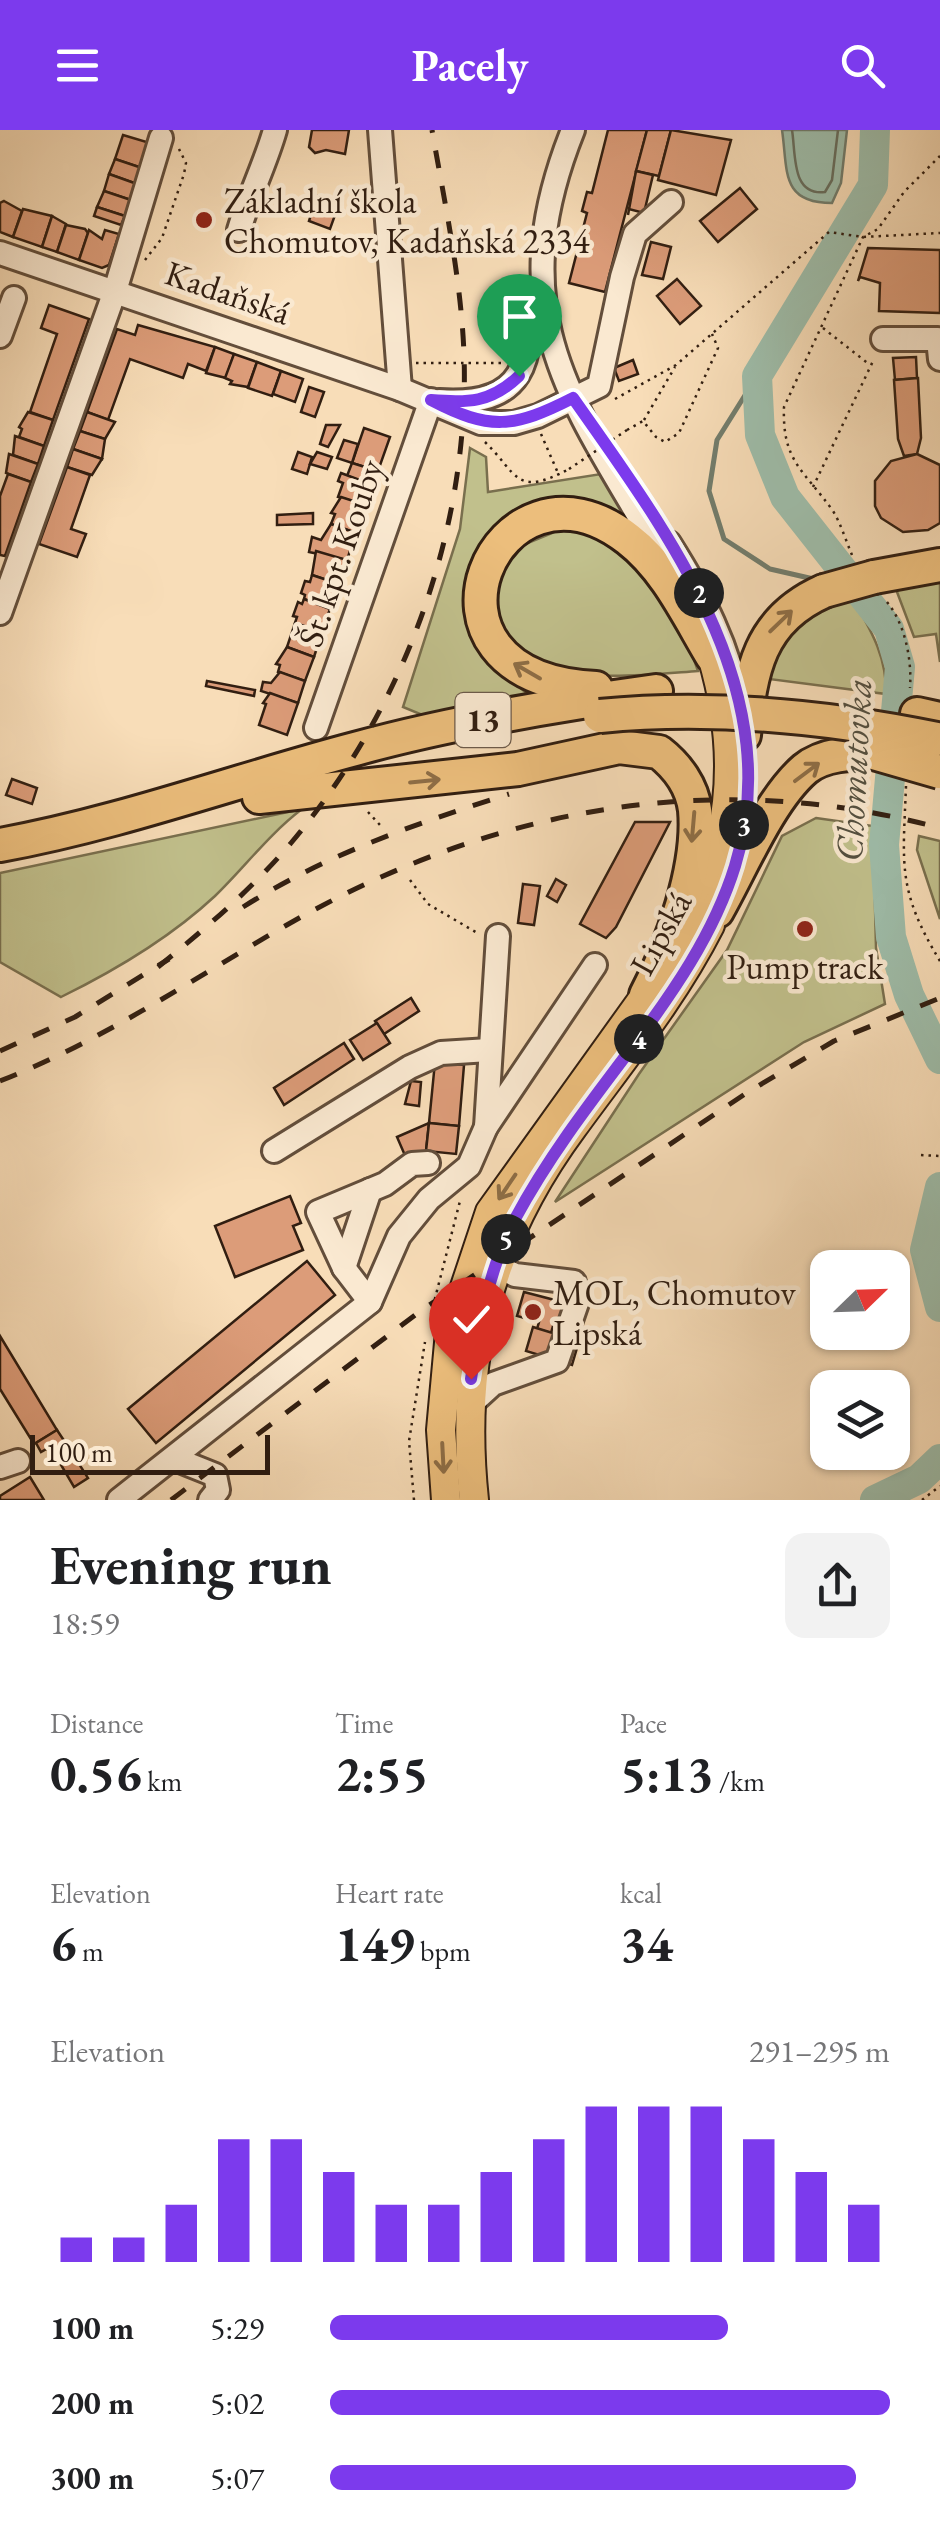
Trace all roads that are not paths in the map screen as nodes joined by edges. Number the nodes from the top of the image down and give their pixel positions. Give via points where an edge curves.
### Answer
1 (275, 130) edge
2 (380, 130) edge
3 (573, 130) edge
4 (161, 138) road end
5 (554, 179) junction
6 (671, 202) dead end
7 (238, 230) dead end
8 (0, 253) edge
9 (116, 291) junction
10 (14, 298) dead end
11 (0, 336) edge
12 (883, 339) road end
13 (939, 345) edge
14 (400, 389) junction
15 (573, 398) junction
16 (431, 400) junction
17 (940, 565) edge
18 (4, 586) edge
19 (0, 613) edge
20 (712, 656) junction
21 (656, 692) junction
22 (935, 724) edge
23 (316, 728) dead end
24 (744, 735) junction
25 (940, 772) edge
26 (259, 797) junction
27 (0, 844) edge
28 (0, 862) edge
29 (718, 911) junction
30 (497, 941) road end
31 (596, 965) dead end
32 (646, 995) junction
33 (489, 1050) junction
34 (486, 1127) junction
35 (274, 1152) dead end
36 (428, 1163) dead end
37 (370, 1190) junction
38 (496, 1265) junction
39 (344, 1268) junction
40 (370, 1302) junction
41 (470, 1405) junction
42 (175, 1460) junction
43 (120, 1500) edge
44 (210, 1500) edge
45 (446, 1500) edge
46 (474, 1500) edge

1 - 7 street
2 - 14 street
3 - 5 street, Lipská
4 - 9 street
5 - 15 street, Lipská via 543,228 542,294
5 - 16 street, Kadaňská via 527,257 531,344 519,376 484,400
6 - 15 street, Kadaňská via 635,234 599,386
8 - 9 street, Kadaňská
9 - 14 street, Kadaňská
9 - 18 street
10 - 11 street
12 - 13 street
14 - 16 street, Kadaňská
15 - 16 street, Kadaňská via 538,416 491,424
15 - 20 street, Lipská via 685,595
15 - 24 street, Lipská via 714,620 733,673
16 - 23 street, Št. kpt. Kouby
24 -> 17 highway, bridge via 754,663 769,633 808,598 874,576
18 - 19 street
21 -> 20 highway via 549,683 505,656 489,635 478,593 506,538 547,516 602,524 653,562
20 - 32 main road, Lipská via 728,723 725,827 698,911
21 - 22 highway, 13 via 798,698
21 - 27 highway, 13 via 562,704 358,748
22 - 26 highway, 13, bridge via 692,710 600,716 479,738
24 - 29 main road, Lipská via 744,827
29 -> 25 highway, bridge via 769,818 807,767 834,756 874,753
26 - 28 highway, 13
26 -> 32 highway via 518,769 620,747 659,752 686,781 694,809 686,886 667,956
29 - 38 main road, Lipská via 680,979 570,1131 514,1221
30 - 33 street
31 - 34 street
32 -> 45 main road, Lipská via 490,1212 450,1332 442,1430
33 - 34 street
33 - 35 street via 440,1053
34 - 40 street via 468,1166 429,1198 399,1236
36 - 37 street via 412,1164
37 - 39 street
37 - 39 street via 318,1212
38 - 41 main road, Lipská
38 - 41 street via 574,1282 578,1303 558,1360 493,1384
39 - 40 street
40 - 42 street
41 - 46 main road, Lipská
42 - 43 street
42 - 44 street via 210,1472 218,1484

